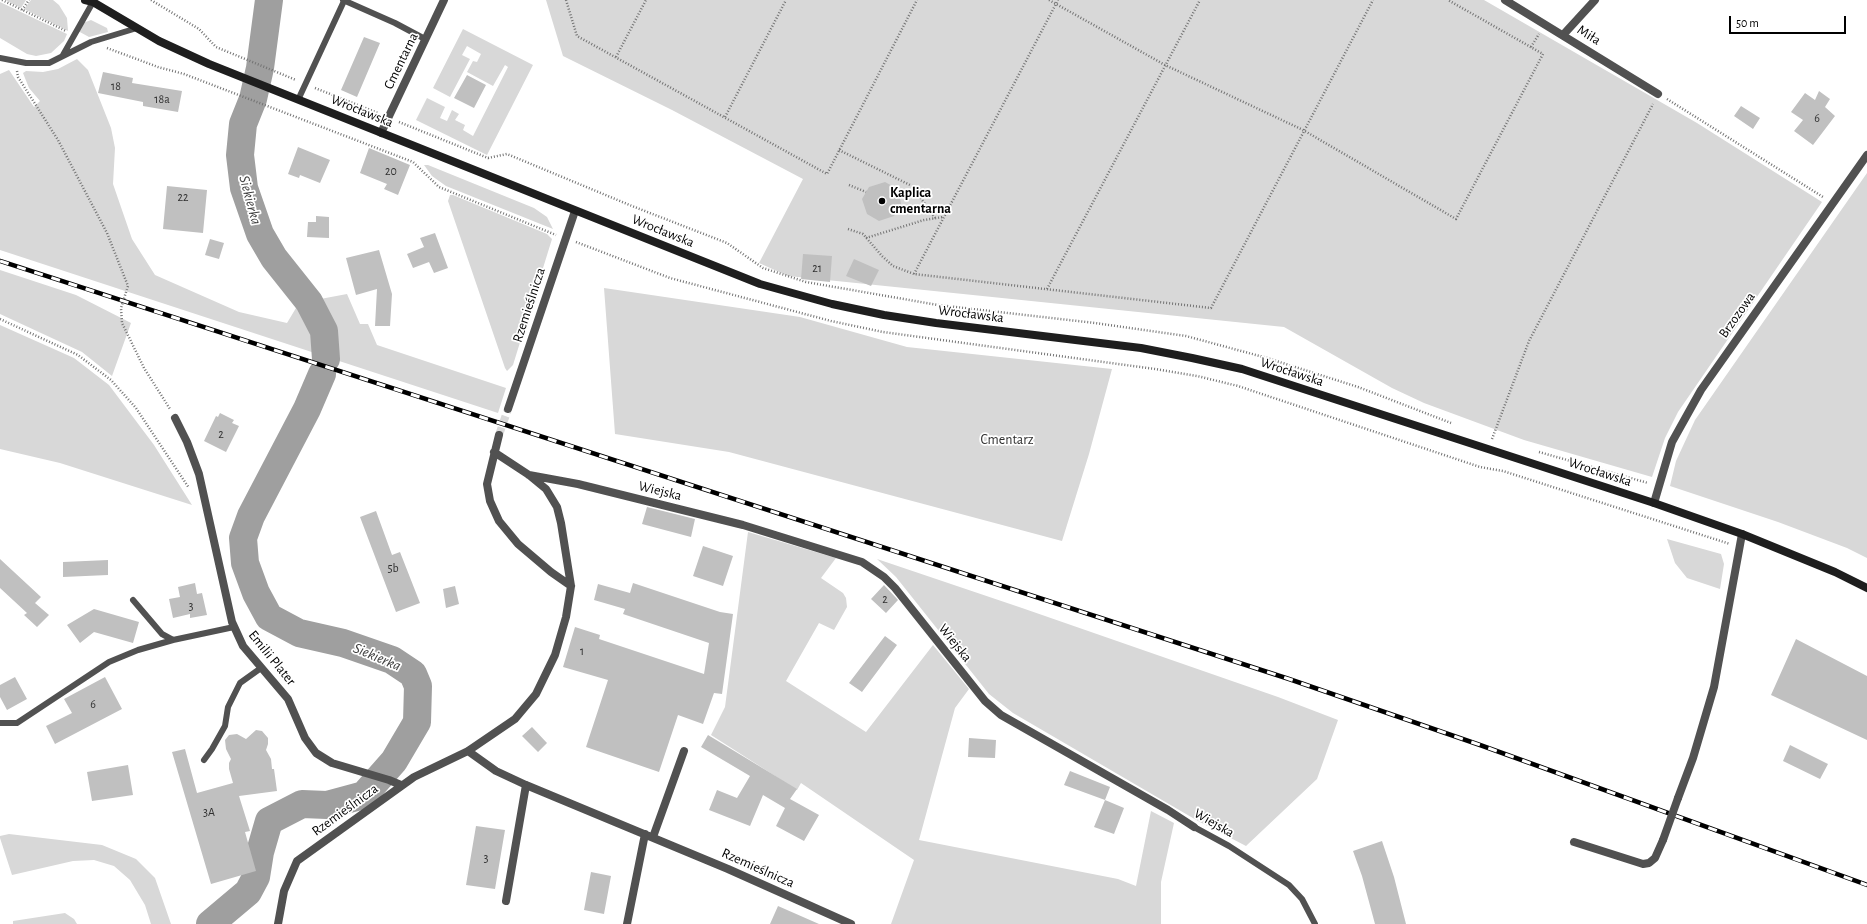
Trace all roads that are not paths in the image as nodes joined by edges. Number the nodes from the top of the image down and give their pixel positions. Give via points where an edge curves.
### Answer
1 (344, 0) edge
2 (444, 0) edge
3 (1505, 0) edge
4 (1595, 0) edge
5 (90, 1) edge
6 (137, 28) junction
7 (1563, 34) junction
8 (425, 39) junction
9 (62, 56) junction
10 (0, 58) edge
11 (1658, 94) road end
12 (298, 100) junction
13 (381, 133) junction
14 (1867, 155) edge
15 (575, 211) junction
16 (508, 409) tunnel mouth
17 (175, 418) road end
18 (499, 435) tunnel mouth
19 (494, 452) junction
20 (529, 475) junction
21 (1654, 503) junction
22 (1742, 534) junction
23 (571, 586) junction
24 (1867, 588) edge
25 (133, 600) dead end
26 (234, 627) junction
27 (173, 640) junction
28 (261, 668) junction
29 (0, 723) edge
30 (468, 751) junction
31 (684, 751) dead end
32 (204, 760) dead end
33 (526, 785) junction
34 (401, 786) junction
35 (1194, 827) joint
36 (645, 834) junction
37 (654, 837) junction
38 (1574, 842) dead end
39 (506, 901) dead end
40 (278, 924) edge
41 (628, 924) edge
42 (851, 924) edge
43 (1315, 924) edge

1 - 8 lane
1 - 12 lane
2 - 8 street, Cmentarna
3 - 7 street, Miła
4 - 7 street
5 - 6 main road, Wrocławska
5 - 9 lane
6 - 9 lane via 91,42
6 - 12 main road, Wrocławska via 159,41
7 - 11 street, Miła
8 - 13 street, Cmentarna
9 - 10 lane via 49,63 38,64
12 - 13 main road, Wrocławska
13 - 15 main road, Wrocławska
14 - 21 street, Brzozowa via 1697,396 1672,442
15 - 16 street, Rzemieślnicza
15 - 21 main road, Wrocławska via 760,284 832,304 929,322 1141,348 1242,369
17 - 26 street, Emilii Plater via 199,474
18 - 19 street
19 - 20 street, Rzemieślnicza
19 - 23 street via 486,484 490,501 499,520 518,544
20 - 23 street, Rzemieślnicza via 546,489 557,507
20 - 35 street, Wiejska via 578,484 743,525 862,562 895,588 985,701 1001,715
21 - 22 main road, Wrocławska
22 - 24 main road, Wrocławska
22 - 38 street, bridge via 1714,687 1693,758 1654,858 1643,864
23 - 30 street, Rzemieślnicza via 566,617 555,655 536,694 515,719
25 - 27 lane via 162,634
26 - 27 lane
26 - 28 street, Emilii Plater via 243,646
27 - 29 lane via 109,662 17,723
28 - 32 lane via 240,683 228,707 225,726
28 - 34 street, Emilii Plater via 288,699 305,738 316,753 332,763
30 - 33 street, Rzemieślnicza via 496,771
30 - 34 street, Rzemieślnicza
31 - 37 street
33 - 36 street, Rzemieślnicza
33 - 39 street
34 - 40 street, Rzemieślnicza via 297,861 284,891
35 - 43 lane, Wiejska via 1229,846 1289,885 1302,899
36 - 37 street, Rzemieślnicza
36 - 41 street
37 - 42 street, Rzemieślnicza

